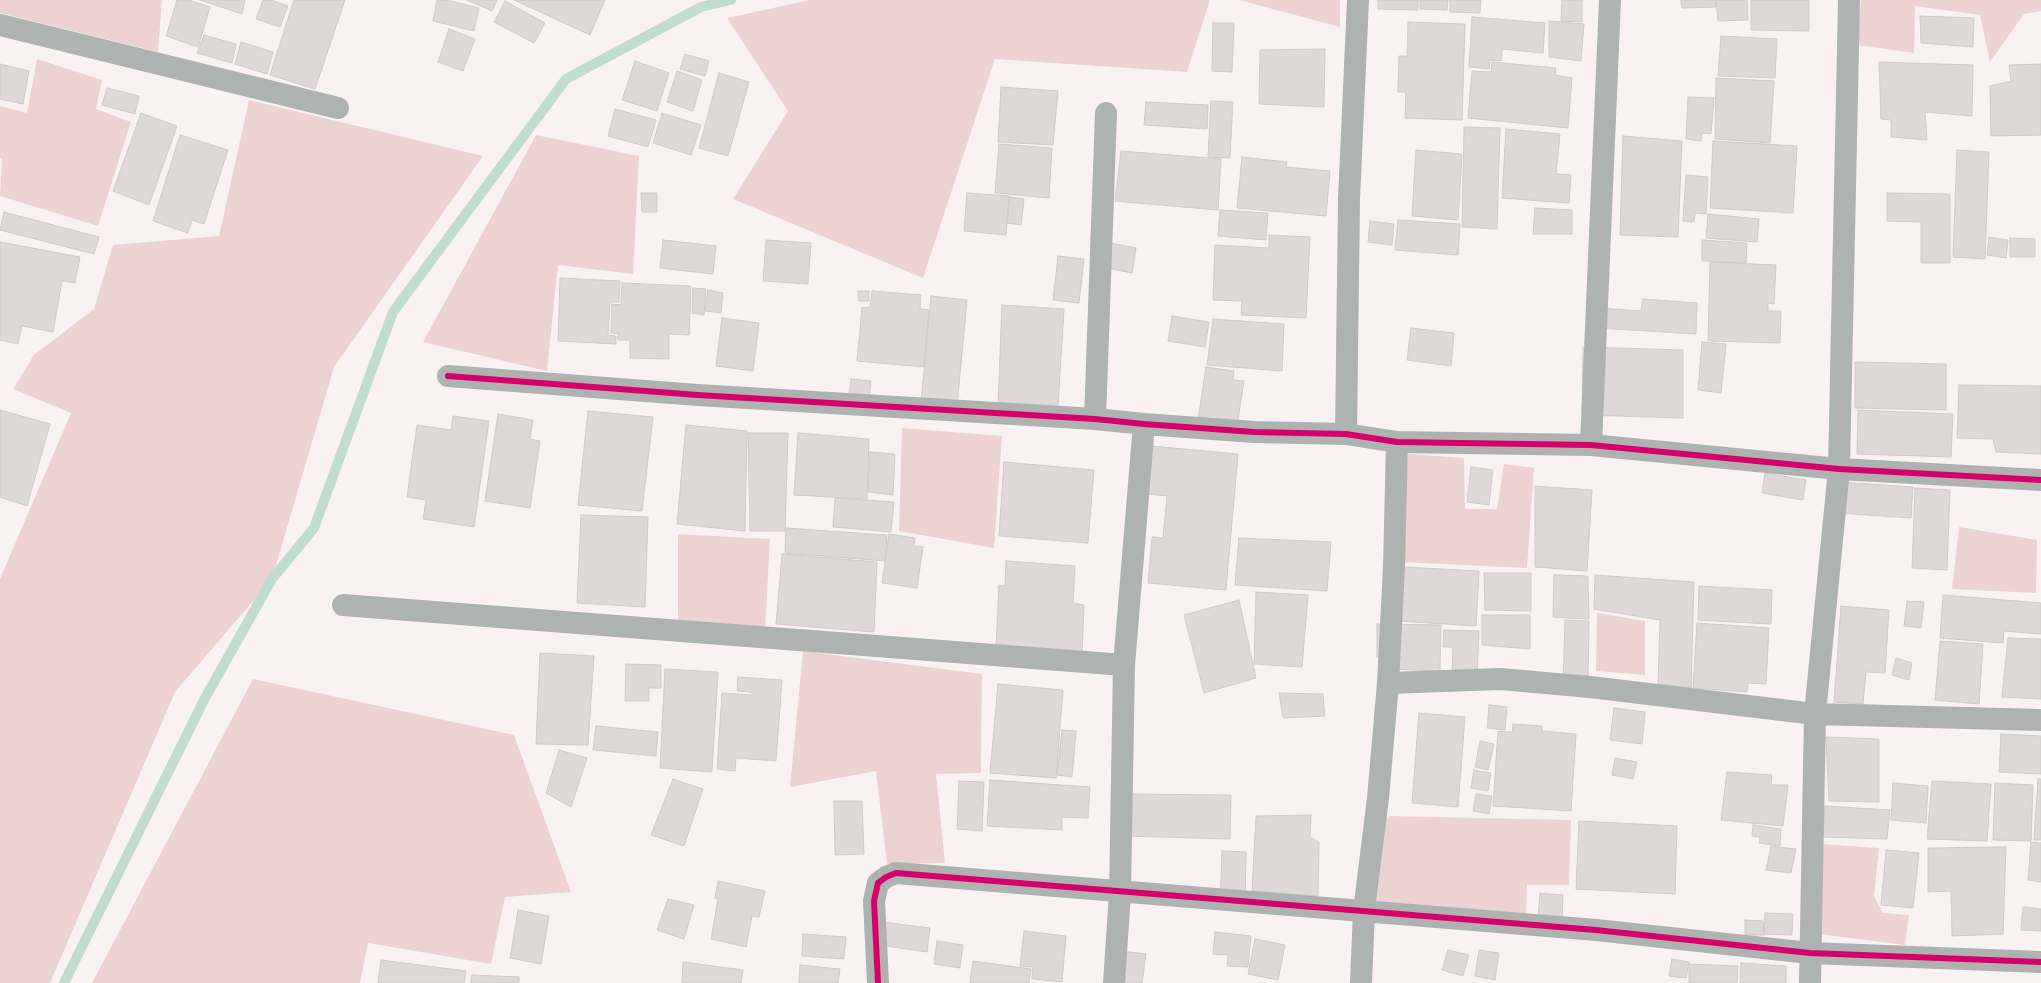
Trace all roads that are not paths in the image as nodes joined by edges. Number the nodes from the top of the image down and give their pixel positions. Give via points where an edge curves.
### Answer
1 (1358, 0) edge
2 (1610, 0) edge
3 (1849, 0) edge
4 (0, 25) edge
5 (338, 108) dead end
6 (1106, 114) dead end
7 (448, 376) dead end
8 (1095, 419) junction
9 (1144, 424) junction
10 (1346, 434) junction
11 (1397, 442) junction
12 (1591, 444) junction
13 (1839, 469) junction
14 (2041, 480) edge
15 (343, 605) dead end
16 (1124, 665) junction
17 (1388, 683) junction
18 (1815, 714) junction
19 (2041, 720) edge
20 (1120, 893) junction
21 (1364, 911) junction
22 (1810, 953) junction
23 (2041, 962) edge
24 (878, 983) edge
25 (1114, 983) edge
26 (1361, 983) edge
27 (1810, 983) edge

1 - 10 street via 1349,199
2 - 12 street
3 - 13 street
4 - 5 street
6 - 8 street
7 - 8 street
8 - 9 street
9 - 10 street via 1254,432
9 - 16 street
10 - 11 street
11 - 12 street
11 - 17 street
12 - 13 street
13 - 14 street
13 - 18 street
15 - 16 street
16 - 20 street
17 - 18 street via 1501,679
17 - 21 street via 1378,798
18 - 19 street
18 - 22 street
20 - 21 street
20 - 24 street via 896,873 878,884 874,901
20 - 25 street
21 - 22 street via 1596,930
21 - 26 street
22 - 23 street
22 - 27 street

